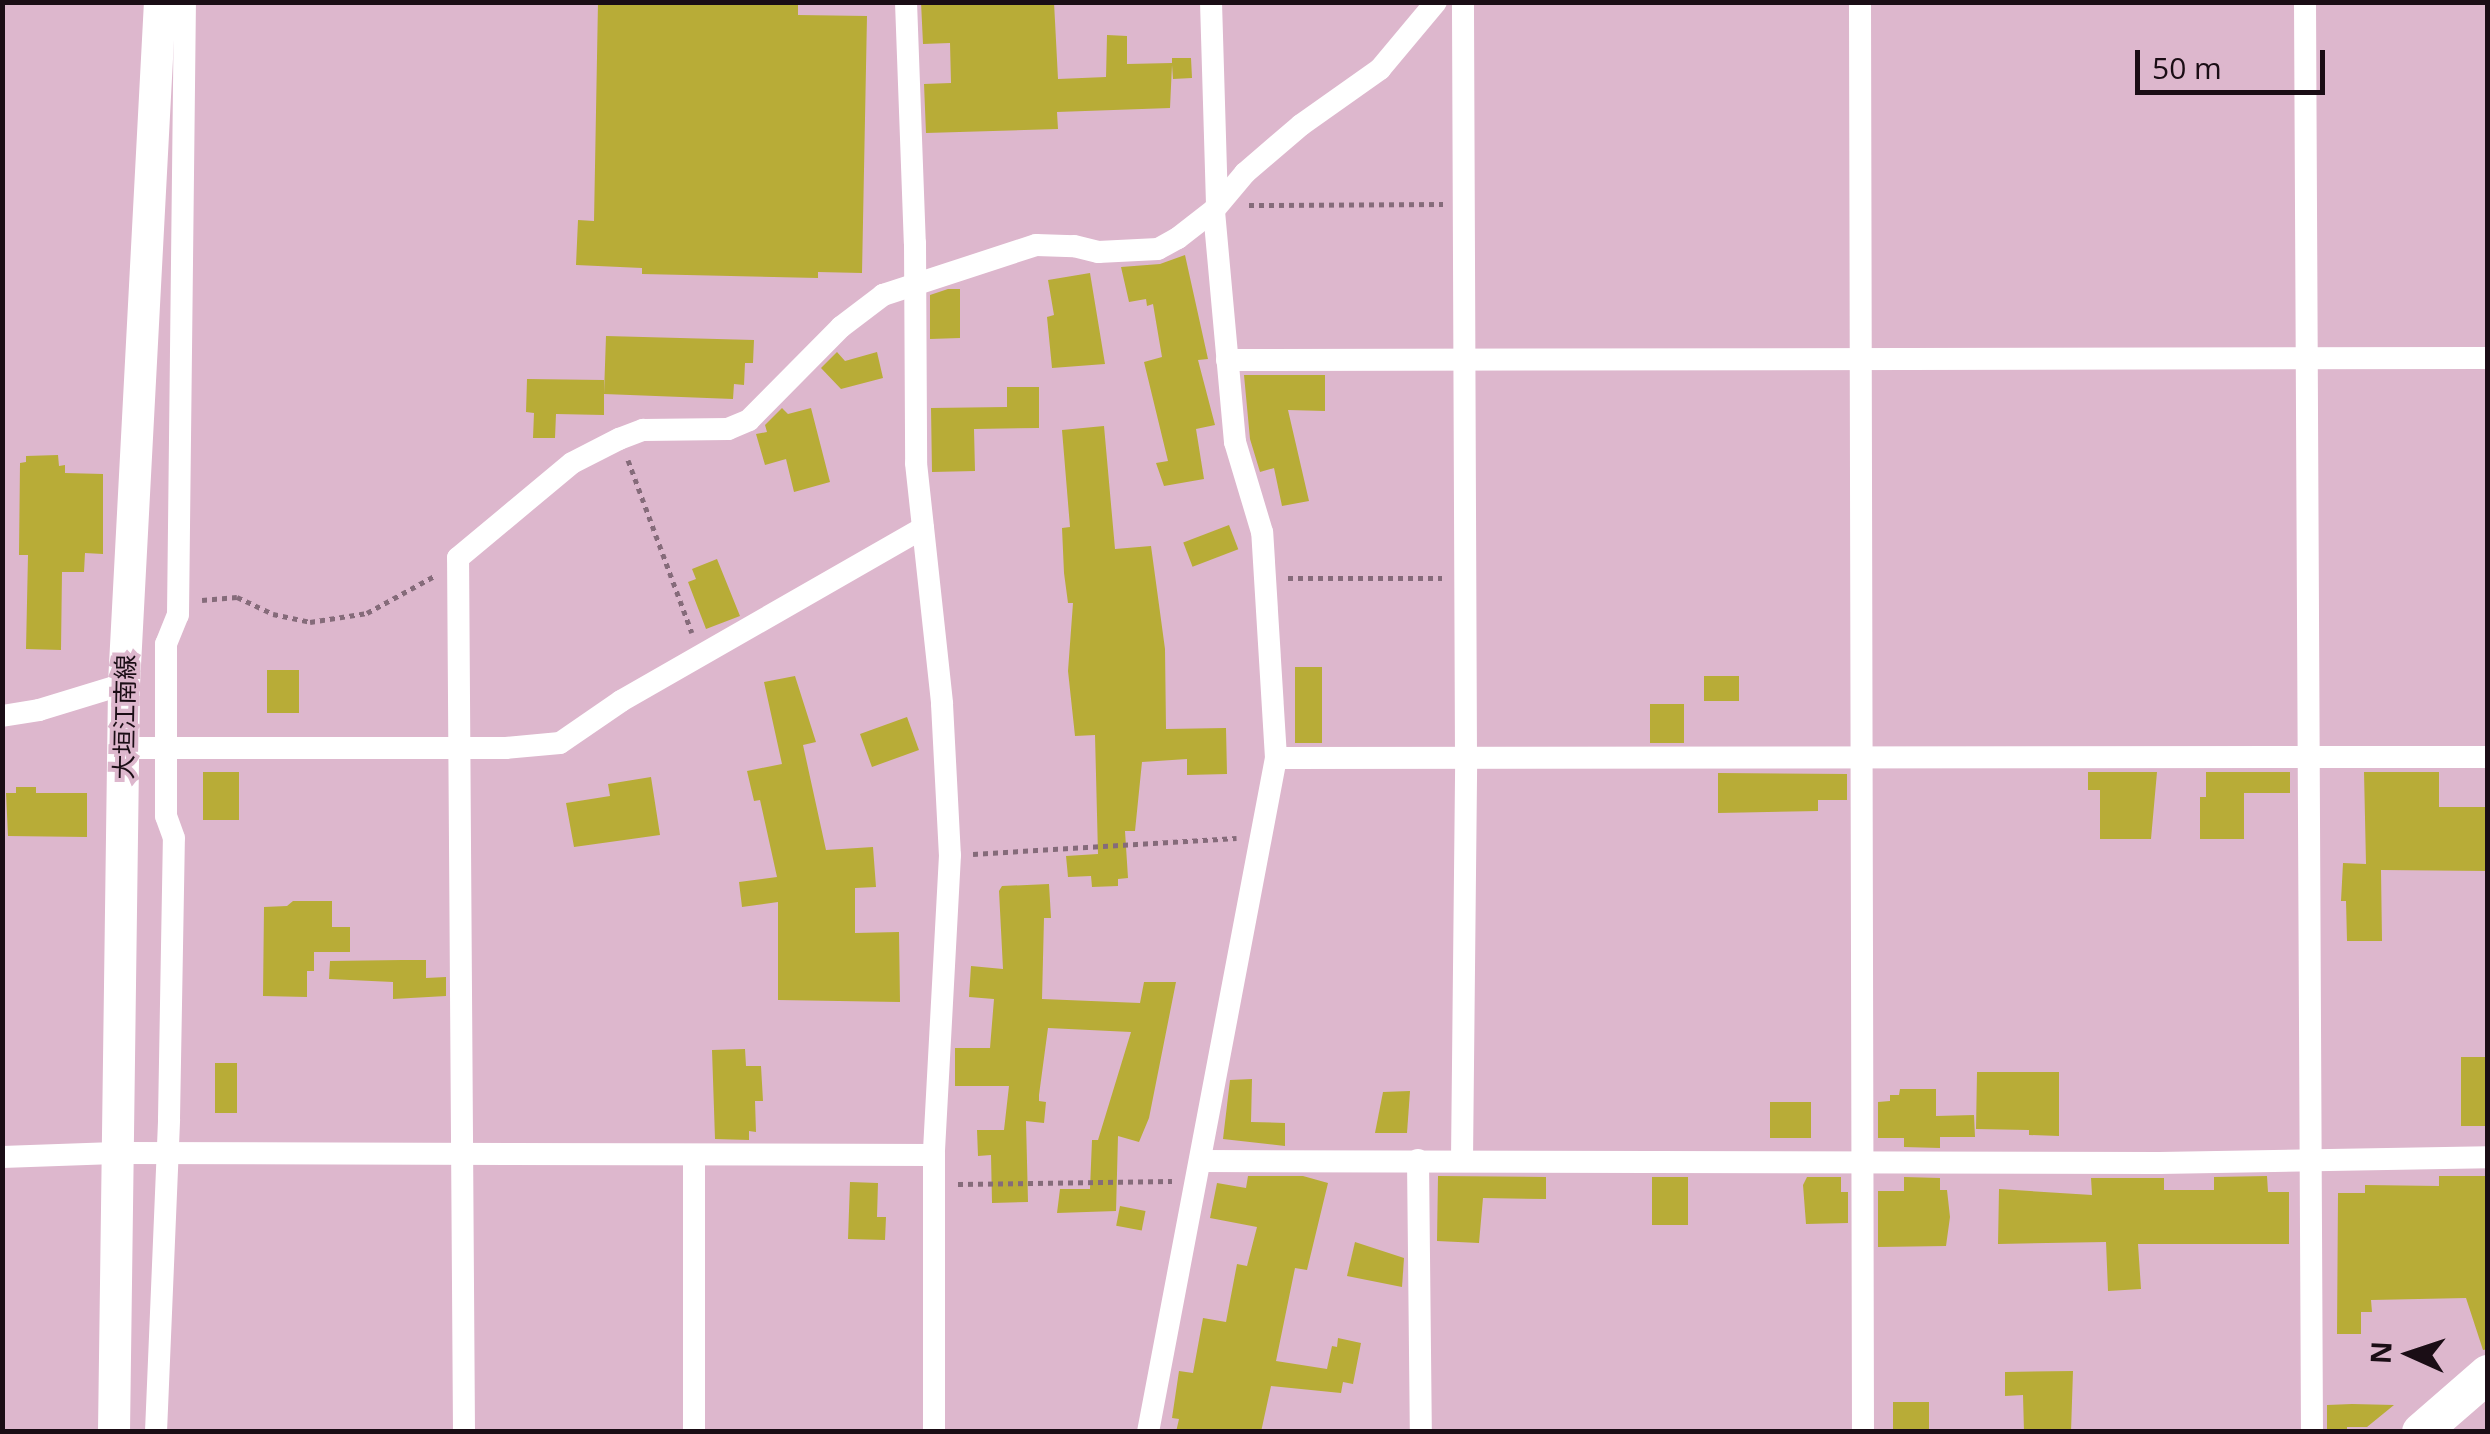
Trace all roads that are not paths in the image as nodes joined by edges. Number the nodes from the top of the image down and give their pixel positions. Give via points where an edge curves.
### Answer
1 (160, 2) edge
2 (185, 2) edge
3 (906, 2) edge
4 (1212, 2) edge
5 (1436, 2) edge
6 (1463, 2) edge
7 (1860, 2) edge
8 (2306, 2) edge
9 (1216, 206) junction
10 (912, 283) junction
11 (2488, 358) edge
12 (2306, 359) junction
13 (1227, 360) junction
14 (1860, 361) junction
15 (1464, 363) junction
16 (923, 528) junction
17 (124, 684) junction
18 (2, 716) edge
19 (461, 745) junction
20 (166, 747) junction
21 (123, 748) junction
22 (2488, 757) edge
23 (1276, 758) junction
24 (1466, 758) junction
25 (2309, 758) junction
26 (1861, 759) junction
27 (115, 1154) junction
28 (934, 1155) junction
29 (167, 1156) junction
30 (694, 1157) junction
31 (2488, 1157) edge
32 (2, 1158) edge
33 (463, 1158) junction
34 (2308, 1158) junction
35 (1418, 1160) junction
36 (1462, 1160) junction
37 (1862, 1162) junction
38 (1198, 1172) junction
39 (2488, 1374) edge
40 (114, 1432) edge
41 (156, 1432) edge
42 (464, 1432) edge
43 (694, 1432) edge
44 (934, 1432) edge
45 (1148, 1432) edge
46 (1421, 1432) edge
47 (1864, 1432) edge
48 (2312, 1432) edge
49 (2421, 1432) edge

1 - 17 main road, 大垣江南線
2 - 20 street via 178,606 166,644
3 - 10 street
4 - 9 street
5 - 9 street via 1380,68 1301,126
6 - 15 street
7 - 14 street
8 - 12 street
9 - 10 street via 1158,249 1036,245
9 - 13 street
10 - 16 street
10 - 19 street via 883,294 841,327 749,420 728,429 643,430 620,439 572,463 458,558
11 - 12 street
12 - 14 street
12 - 25 street
13 - 15 street
13 - 23 street via 1235,442 1262,532
14 - 15 street
14 - 26 street
15 - 24 street
16 - 19 street via 560,743
16 - 28 street via 950,855
17 - 18 street
17 - 21 main road, 大垣江南線
19 - 20 street
19 - 33 street
20 - 21 street
20 - 29 street via 166,816 174,838
21 - 27 main road, 大垣江南線
22 - 25 street
23 - 24 street
23 - 38 street
24 - 26 street
24 - 36 street
25 - 26 street
25 - 34 street
26 - 37 street
27 - 29 street
27 - 32 street
27 - 40 main road, 大垣江南線
28 - 30 street
28 - 44 street
29 - 33 street
29 - 41 street
30 - 33 street
30 - 43 street
31 - 34 street
33 - 42 street
34 - 37 street
34 - 48 street
35 - 36 street
35 - 38 street
35 - 46 street
36 - 37 street
37 - 47 street
38 - 45 street
39 - 49 main road

